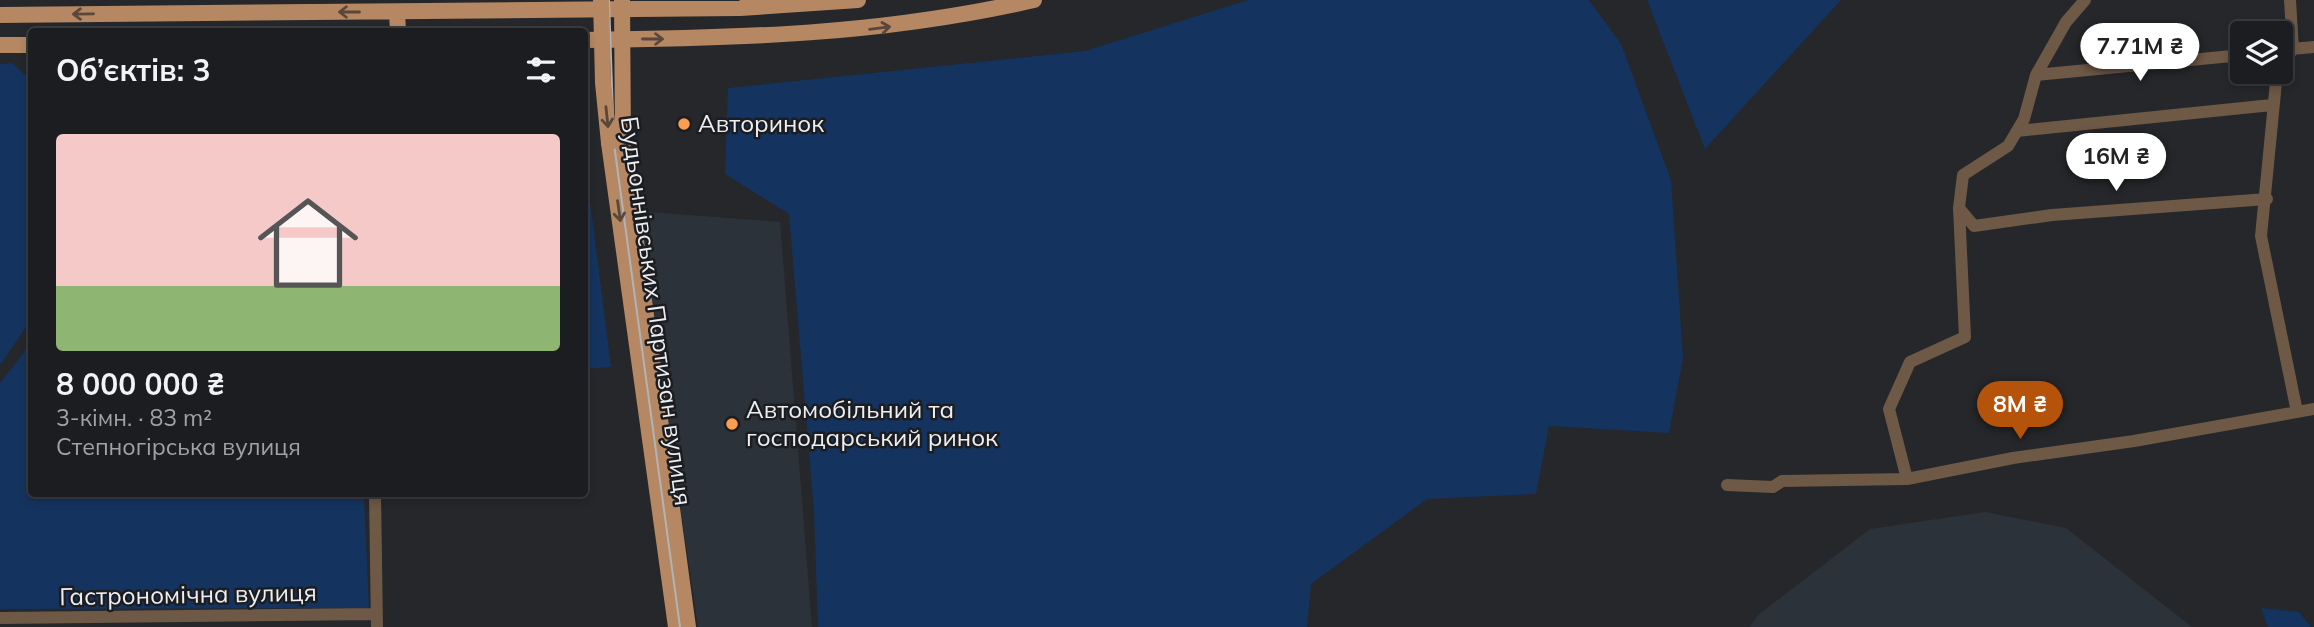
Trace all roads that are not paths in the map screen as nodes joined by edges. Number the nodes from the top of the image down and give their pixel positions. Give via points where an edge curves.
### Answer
1 (601, 0) edge
2 (622, 0) edge
3 (858, 0) edge
4 (1034, 0) edge
5 (2085, 0) edge
6 (2290, 0) edge
7 (397, 12) junction
8 (0, 15) edge
9 (2289, 21) edge
10 (398, 28) edge
11 (588, 40) edge
12 (0, 45) edge
13 (28, 45) edge
14 (2314, 47) edge
15 (2293, 49) edge
16 (2230, 56) edge
17 (2036, 75) junction
18 (2275, 84) edge
19 (2272, 105) junction
20 (2017, 131) junction
21 (616, 144) junction
22 (2267, 199) junction
23 (1959, 208) junction
24 (2314, 408) edge
25 (2297, 412) junction
26 (1907, 479) junction
27 (1727, 485) dead end
28 (375, 497) edge
29 (0, 618) edge
30 (377, 621) edge
31 (34, 622) edge
32 (676, 627) edge
33 (688, 627) edge

1 -> 21 main road, Будьоннівських Партизан вулиця, bridge via 603,83
2 - 21 main road, Будьоннівських Партизан вулиця, bridge
3 - 7 main road via 740,8
11 -> 4 main road via 836,33 926,22
5 - 17 street via 2066,22
6 - 9 street
7 -> 8 main road
7 - 10 main road
12 - 13 main road
14 - 15 street
16 - 17 street
17 - 20 street
18 - 19 street
19 - 20 street
19 - 22 street
20 - 23 street via 2008,146 1962,175
21 -> 32 main road, Будьоннівських Партизан вулиця
21 - 33 main road, Будьоннівських Партизан вулиця
22 - 23 street via 2052,215 1974,226
22 - 25 street via 2261,236
23 - 26 street via 1965,337 1910,362 1889,409
24 - 25 street
25 - 26 street
26 - 27 street via 1782,481 1773,487
28 - 30 street
29 - 31 street, Гастрономічна вулиця
30 - 31 street, Гастрономічна вулиця

